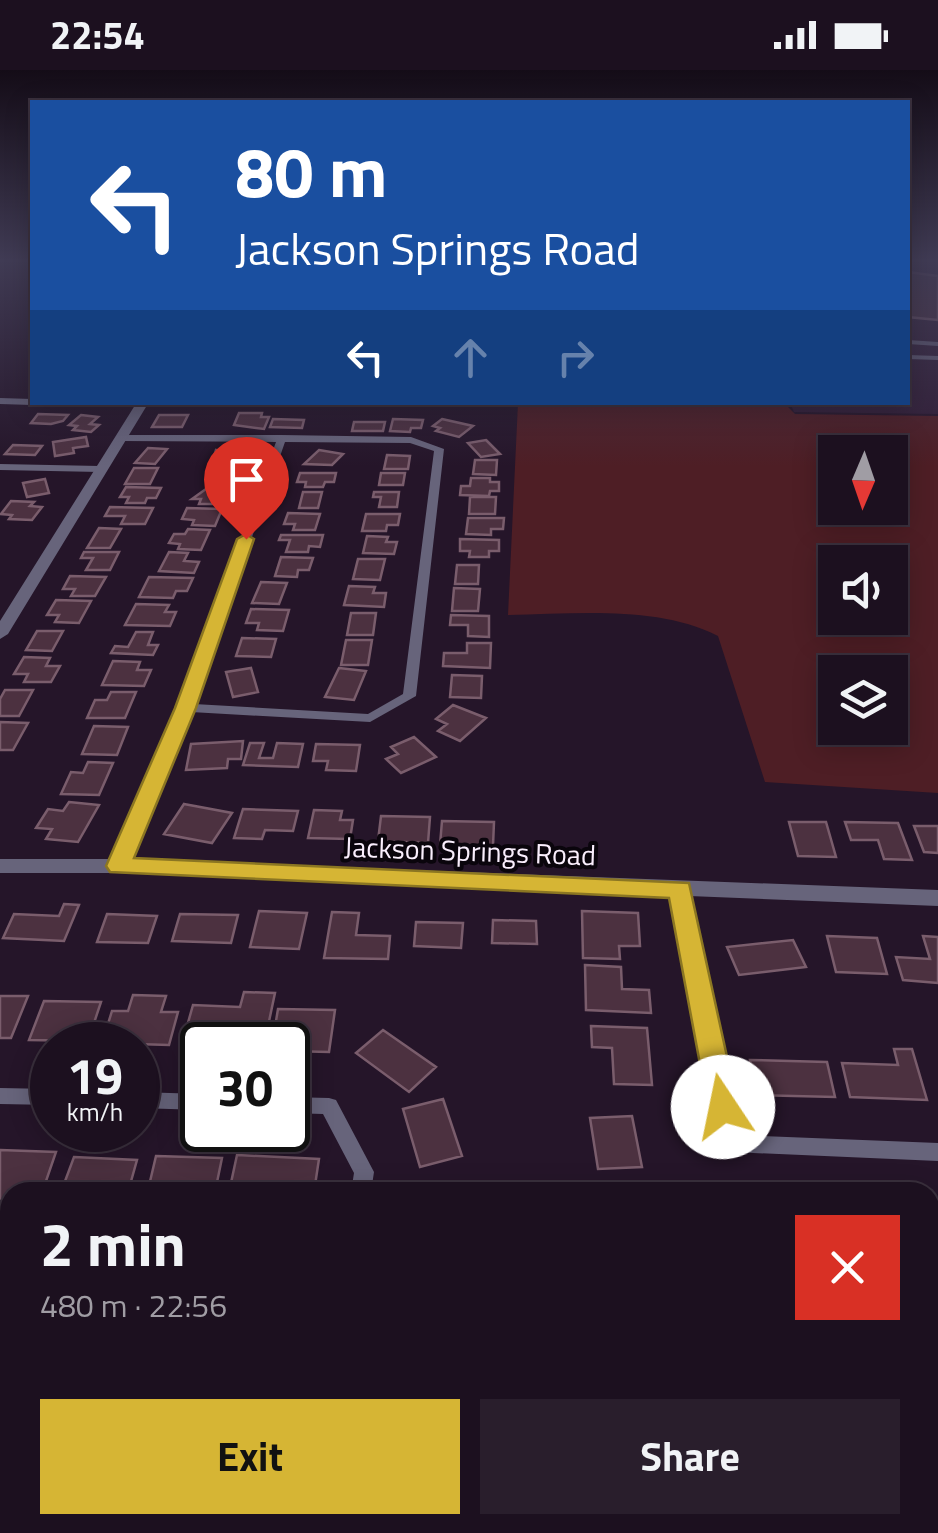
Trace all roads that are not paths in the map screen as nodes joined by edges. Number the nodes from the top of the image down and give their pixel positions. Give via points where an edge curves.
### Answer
1 (910, 342) edge
2 (937, 343) edge
3 (910, 357) edge
4 (938, 358) edge
5 (0, 402) edge
6 (30, 402) edge
7 (141, 405) edge
8 (121, 438) junction
9 (282, 438) junction
10 (0, 467) edge
11 (100, 470) junction
12 (0, 634) edge
13 (186, 708) junction
14 (0, 866) edge
15 (118, 866) junction
16 (680, 889) junction
17 (938, 898) edge
18 (0, 1096) edge
19 (30, 1097) edge
20 (310, 1106) edge
21 (938, 1152) edge
22 (363, 1182) edge

1 - 2 lane
3 - 4 lane
5 - 6 street
7 - 8 street
8 - 9 street
8 - 11 street
9 - 13 street
9 - 13 street via 412,440 439,449 409,696 370,718
10 - 11 street
11 - 12 street
13 - 15 street
14 - 15 street, Jackson Springs Road
15 - 16 street, Jackson Springs Road
16 - 17 street, Jackson Springs Road
16 - 21 street via 730,1143
18 - 19 street
20 - 22 street via 329,1106

